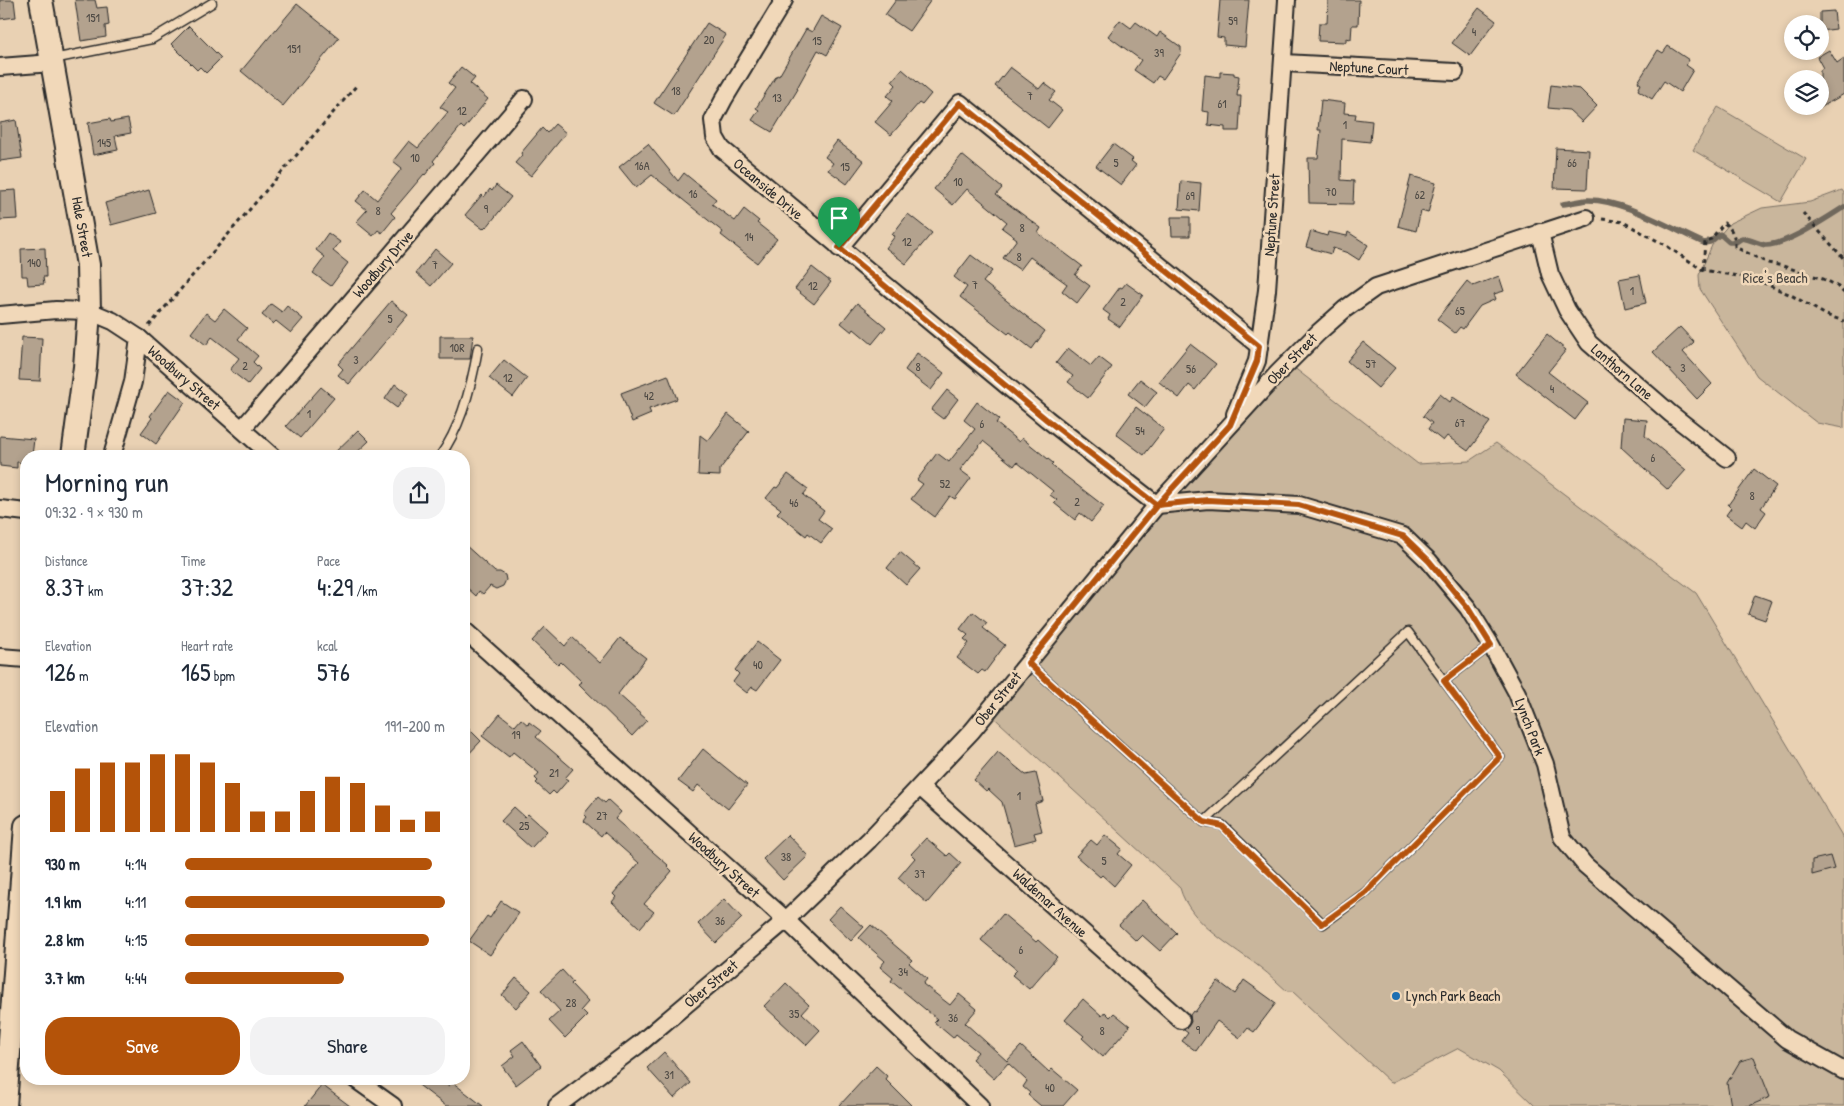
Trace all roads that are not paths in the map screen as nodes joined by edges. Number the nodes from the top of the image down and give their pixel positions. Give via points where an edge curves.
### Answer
1 (41, 0) edge
2 (784, 0) edge
3 (1288, 0) edge
4 (212, 3) dead end
5 (52, 61) junction
6 (1284, 63) junction
7 (0, 67) edge
8 (1455, 72) dead end
9 (524, 99) dead end
10 (1586, 218) road end
11 (1540, 232) junction
12 (839, 248) junction
13 (88, 311) junction
14 (0, 315) edge
15 (139, 338) junction
16 (1259, 346) junction
17 (478, 348) dead end
18 (1230, 425) junction
19 (242, 429) junction
20 (74, 450) edge
21 (114, 450) edge
22 (265, 450) edge
23 (444, 450) edge
24 (1727, 458) dead end
25 (1157, 505) junction
26 (0, 508) edge
27 (20, 511) edge
28 (470, 635) edge
29 (1491, 645) junction
30 (0, 657) edge
31 (20, 658) edge
32 (1028, 663) junction
33 (1444, 681) junction
34 (920, 787) junction
35 (1204, 822) junction
36 (20, 906) edge
37 (786, 920) junction
38 (1181, 1020) dead end
39 (1844, 1071) edge
40 (363, 1085) edge
41 (5, 1106) edge
42 (393, 1106) edge
43 (556, 1106) edge
44 (980, 1106) edge

1 - 5 main road, Hale Street
2 - 12 street, Oceanside Drive via 713,120 715,137 737,163
3 - 6 street, Neptune Street
4 - 5 lane via 152,39
5 - 7 street
5 - 13 main road, Hale Street via 88,265
6 - 8 street, Neptune Court
6 - 16 street, Neptune Street via 1267,290
9 - 19 street, Woodbury Drive
10 - 11 street, Ober Street
11 - 18 street, Ober Street via 1376,288 1319,332
11 - 24 street, Lanthorn Lane via 1550,274 1567,310 1589,343
12 - 16 street via 960,103
12 - 25 street, Oceanside Drive via 1047,420
13 - 14 street
13 - 15 street, Woodbury Street via 113,321
13 - 20 main road, Hale Street via 85,367
15 - 19 street, Woodbury Street
15 - 21 street via 133,382
16 - 18 street, Neptune Street via 1257,361
17 - 23 lane via 473,376 454,434
18 - 25 street, Ober Street
19 - 22 street, Woodbury Street
25 - 29 street, Lynch Park via 1208,500 1299,505 1403,536 1429,561 1468,608
25 - 32 street, Ober Street
26 - 27 street
28 - 37 street, Woodbury Street
29 - 33 lane
29 - 39 street, Lynch Park via 1517,693 1545,764 1562,837 1585,865 1787,1038
30 - 31 street
32 - 34 street, Ober Street
32 - 35 lane
33 - 35 lane via 1408,632
33 - 35 lane via 1500,757 1365,893 1322,924 1222,826
34 - 37 street, Ober Street
34 - 38 street, Waldemar Avenue
36 - 41 main road
37 - 43 street, Ober Street via 638,1045
37 - 44 street, Woodbury Street
40 - 42 street

